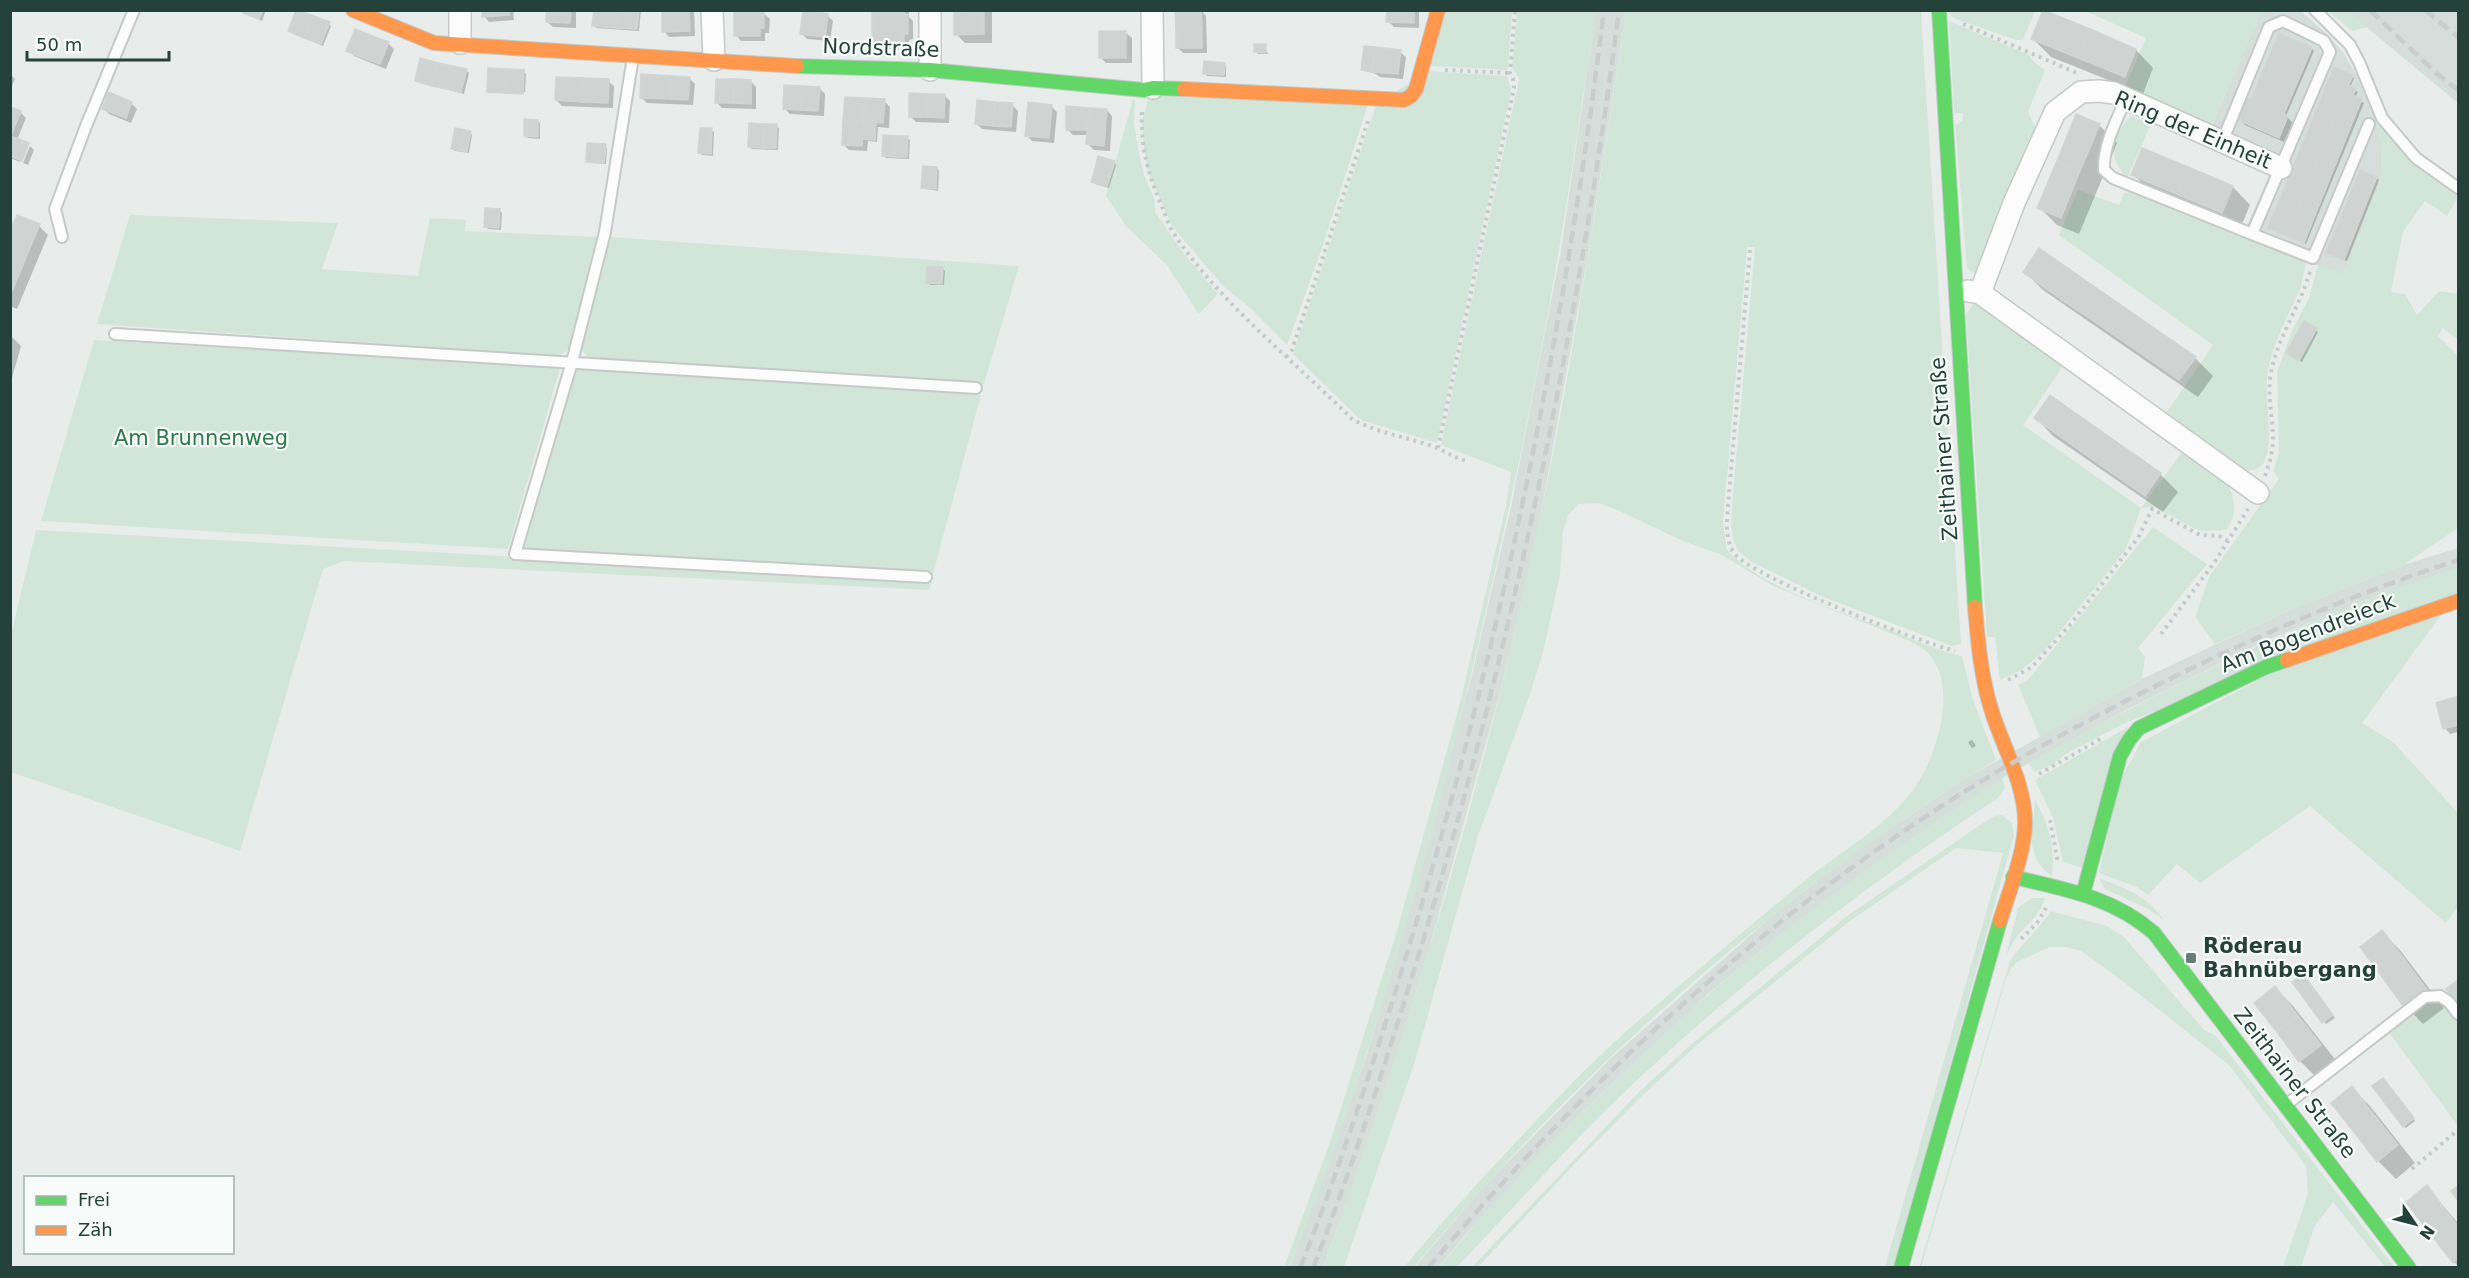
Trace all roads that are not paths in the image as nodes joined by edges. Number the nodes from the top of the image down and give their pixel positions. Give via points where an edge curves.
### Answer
1 (134, 10) edge
2 (353, 10) edge
3 (459, 10) edge
4 (712, 10) edge
5 (930, 10) edge
6 (1152, 10) edge
7 (1438, 10) edge
8 (2315, 10) edge
9 (1939, 15) edge
10 (460, 43) junction
11 (633, 56) junction
12 (714, 60) junction
13 (930, 70) junction
14 (1148, 89) junction
15 (2126, 99) junction
16 (2369, 124) dead end
17 (2222, 142) junction
18 (2281, 168) junction
19 (2458, 188) edge
20 (2252, 234) junction
21 (62, 237) dead end
22 (1956, 292) junction
23 (1980, 293) junction
24 (115, 334) dead end
25 (572, 362) junction
26 (976, 388) dead end
27 (2258, 493) road end
28 (926, 577) dead end
29 (2457, 605) edge
30 (2013, 877) junction
31 (2083, 894) junction
32 (2458, 1014) edge
33 (2286, 1104) junction
34 (1901, 1268) edge
35 (2409, 1268) edge

1 - 21 lane via 55,208
2 - 10 street, Nordstraße via 435,43
3 - 10 street
4 - 12 street
5 - 13 street
6 - 14 street
7 - 14 street, Nordstraße via 1416,89 1404,100
8 - 19 lane via 2350,45 2382,118 2416,158
9 - 22 street, Zeithainer Straße
10 - 11 street, Nordstraße
11 - 12 street, Nordstraße
11 - 25 lane via 605,232
12 - 13 street, Nordstraße
13 - 14 street, Nordstraße
15 - 17 street, Ring der Einheit
15 - 20 lane via 2107,145 2104,170
15 - 23 street, Ring der Einheit via 2114,93 2081,92 2055,112 2014,203
16 - 20 lane via 2313,258
17 - 18 street, Ring der Einheit
17 - 18 lane via 2269,27 2283,21 2324,42 2330,52
18 - 20 lane
22 - 23 street
22 - 30 street, Zeithainer Straße via 1978,650 1984,686 2016,776 2025,822
23 - 27 street
24 - 25 lane
25 - 26 lane
25 - 28 lane via 515,554
29 - 31 street, Am Bogendreieck via 2266,667 2139,728 2120,756
30 - 31 street, Zeithainer Straße
30 - 34 street, Zeithainer Straße
31 - 33 street, Zeithainer Straße via 2113,903 2140,919 2154,933
32 - 33 lane via 2440,996 2425,997
33 - 35 street, Zeithainer Straße

